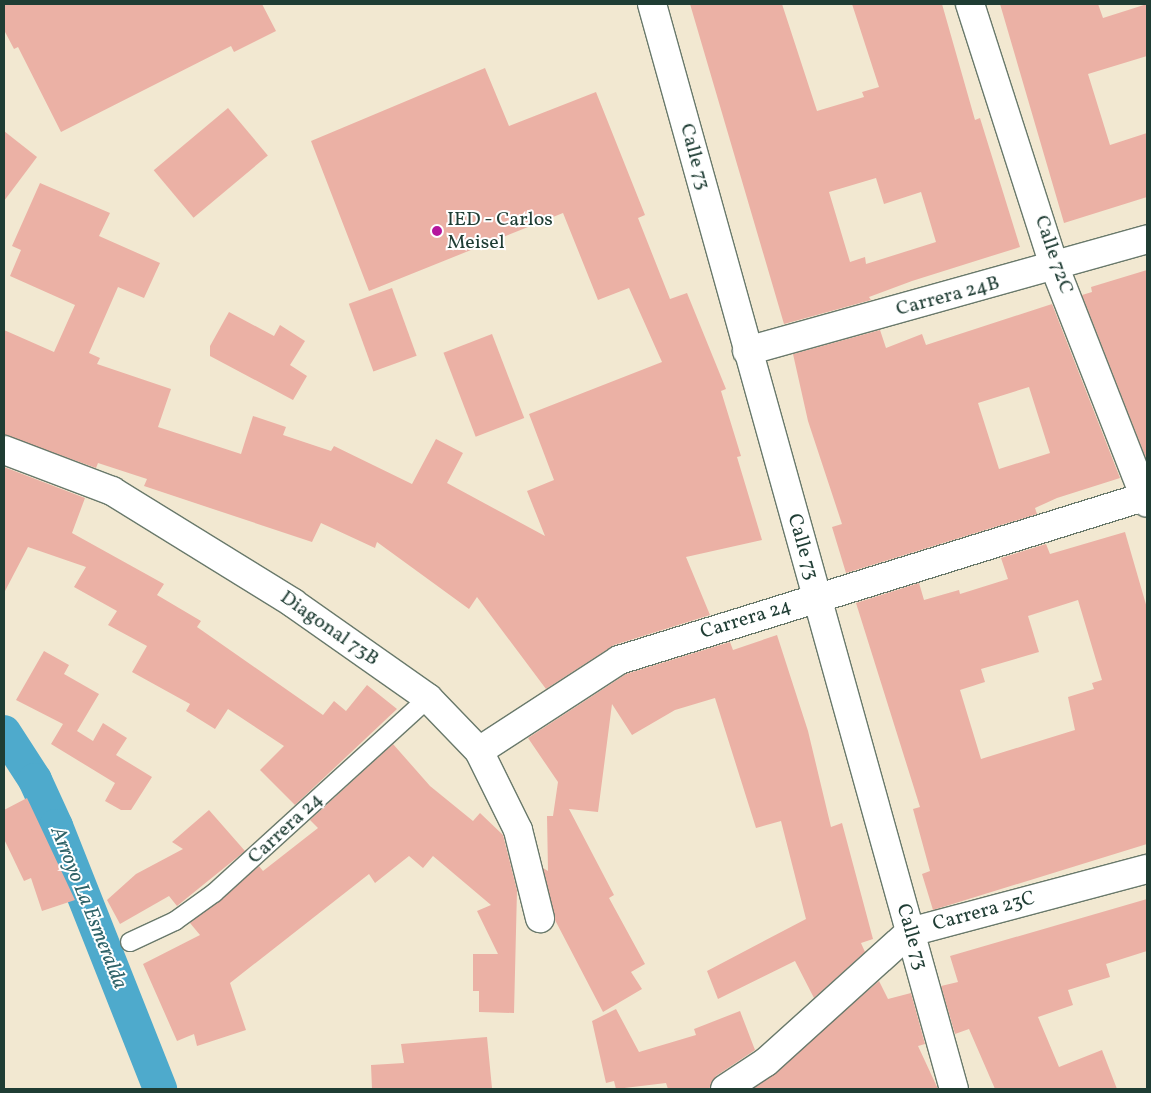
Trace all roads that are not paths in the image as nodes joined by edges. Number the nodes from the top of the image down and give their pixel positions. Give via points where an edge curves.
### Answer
1 (652, 4) edge
2 (970, 4) edge
3 (1147, 239) edge
4 (1056, 268) junction
5 (747, 351) junction
6 (4, 450) edge
7 (1147, 498) edge
8 (816, 598) junction
9 (428, 698) junction
10 (479, 750) junction
11 (1147, 868) edge
12 (540, 918) dead end
13 (910, 932) junction
14 (130, 942) dead end
15 (725, 1089) edge
16 (954, 1089) edge

1 - 5 street, Calle 73
2 - 4 street, Calle 72C
3 - 4 street, Carrera 24B
4 - 5 street, Carrera 24B
4 - 7 street, Calle 72C
5 - 8 street, Calle 73
6 - 9 street, Diagonal 73B via 112,492 293,603
7 - 8 street, Carrera 24
8 - 10 street, Carrera 24 via 619,660
8 - 13 street, Calle 73
9 - 10 street, Diagonal 73B
9 - 14 lane, Carrera 24 via 214,893 175,921
10 - 12 street, Diagonal 73B via 518,830
11 - 13 street, Carrera 23C
13 - 15 street, Carrera 23C via 766,1062
13 - 16 street, Calle 73

